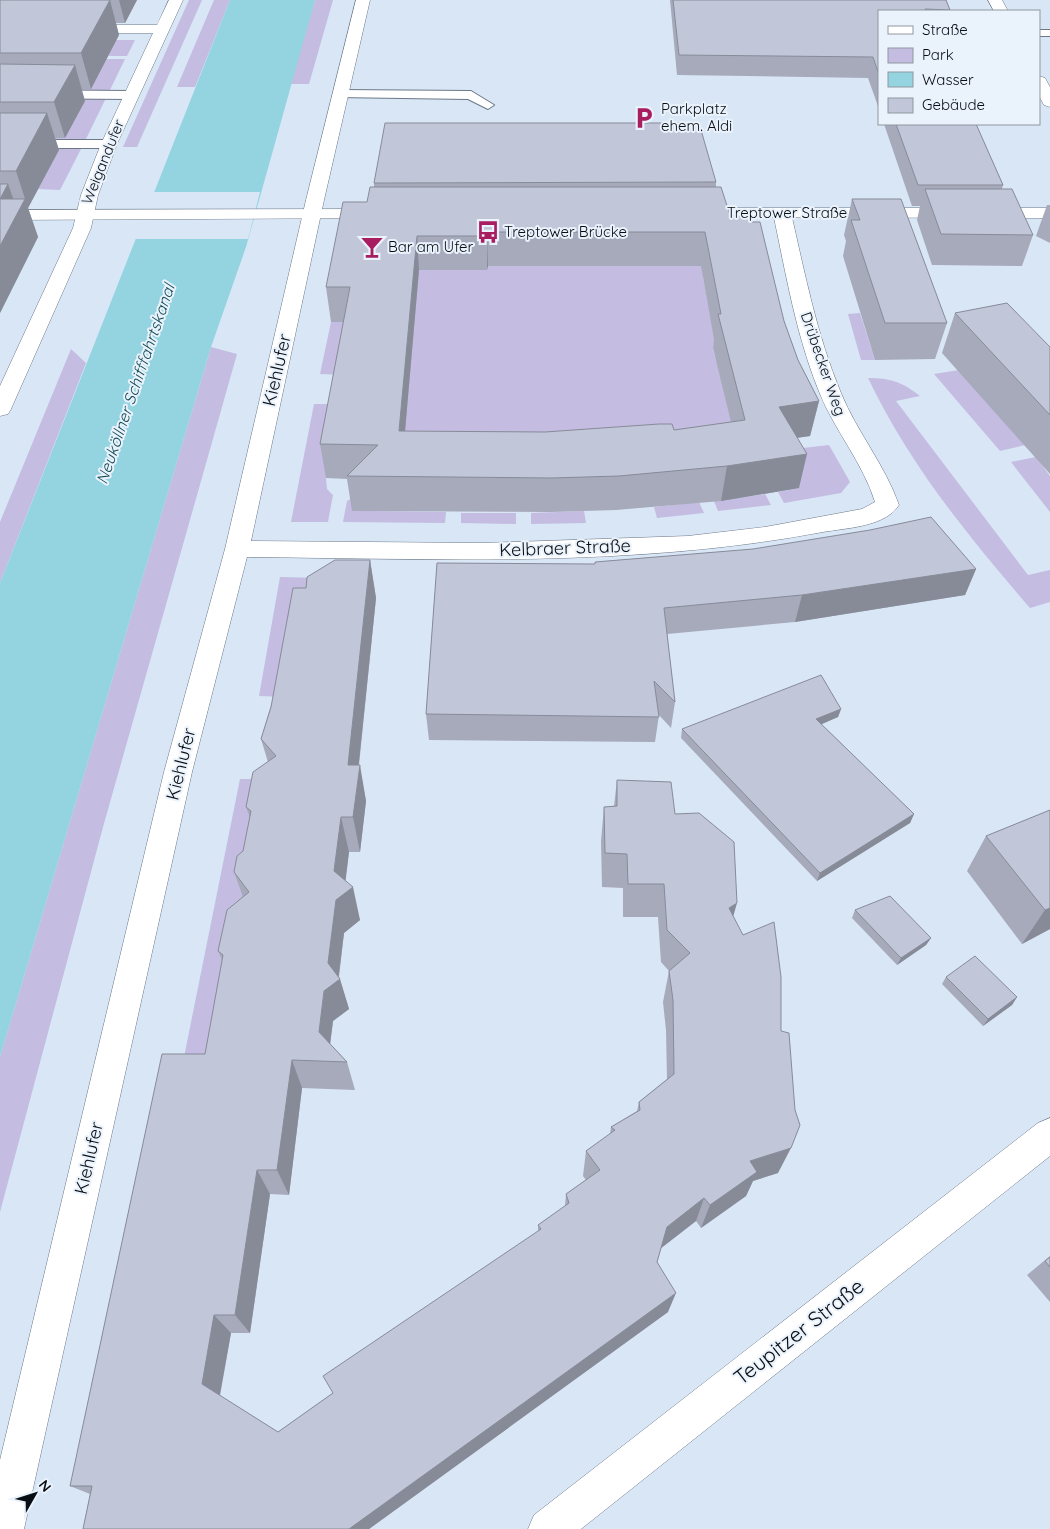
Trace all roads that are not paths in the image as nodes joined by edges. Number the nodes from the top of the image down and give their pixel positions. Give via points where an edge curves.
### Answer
1 (176, 0) edge
2 (364, 0) edge
3 (62, 29) edge
4 (163, 29) junction
5 (1040, 83) edge
6 (0, 94) edge
7 (340, 94) junction
8 (131, 95) junction
9 (1050, 102) edge
10 (488, 105) dead end
11 (0, 144) edge
12 (109, 144) junction
13 (671, 213) edge
14 (782, 213) junction
15 (312, 214) junction
16 (394, 214) edge
17 (1050, 214) edge
18 (0, 215) edge
19 (83, 215) junction
20 (0, 409) edge
21 (887, 506) joint
22 (237, 549) junction
23 (1050, 1136) edge
24 (4, 1529) edge
25 (548, 1529) edge

1 - 4 street, Weigandufer
2 - 7 street, Kiehlufer
3 - 4 street
4 - 8 street, Weigandufer
5 - 9 street
6 - 8 lane
7 - 10 lane via 471,95
7 - 15 street, Kiehlufer
8 - 12 street, Weigandufer
11 - 12 lane
12 - 19 street, Weigandufer
13 - 14 street, Treptower Straße
14 - 17 street, Treptower Straße
14 - 21 street, Drübecker Weg via 823,371 841,418 883,491
15 - 16 street
15 - 19 street
15 - 22 street, Kiehlufer
18 - 19 street
19 - 20 street, Weigandufer via 82,228
21 - 22 street, Kelbraer Straße via 868,516 765,535 688,544 483,551
22 - 24 street, Kiehlufer via 178,772
23 - 25 street, Teupitzer Straße

